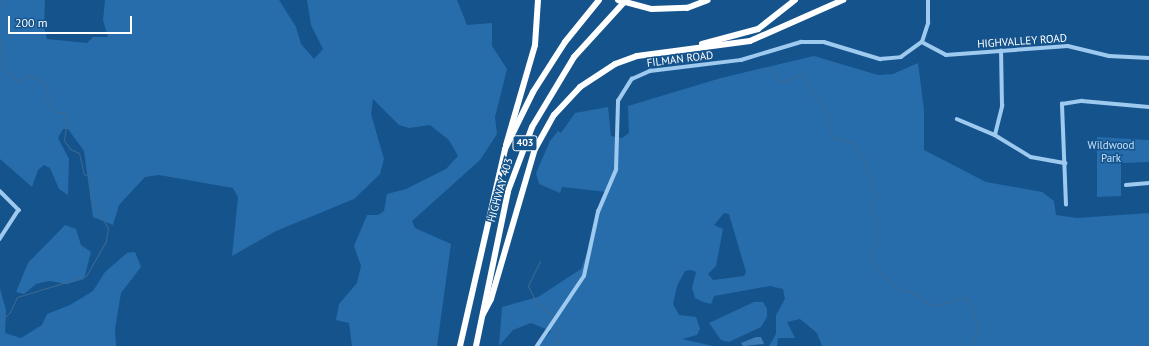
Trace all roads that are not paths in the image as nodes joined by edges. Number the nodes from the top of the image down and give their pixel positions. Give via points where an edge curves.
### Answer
1 (538, 0) edge
2 (599, 0) edge
3 (618, 0) edge
4 (626, 0) edge
5 (708, 0) edge
6 (795, 0) edge
7 (843, 0) edge
8 (928, 0) edge
9 (922, 42) junction
10 (682, 49) junction
11 (1001, 51) junction
12 (1149, 58) edge
13 (1149, 107) edge
14 (957, 119) dead end
15 (995, 135) junction
16 (505, 149) junction
17 (1065, 163) junction
18 (1149, 183) edge
19 (1126, 185) dead end
20 (0, 191) edge
21 (1066, 206) dead end
22 (0, 239) edge
23 (483, 314) junction
24 (460, 346) edge
25 (476, 346) edge
26 (538, 346) edge

1 - 16 highway via 535,45
2 - 16 highway, HIGHWAY 403 / 403 via 564,42 532,92
3 - 5 highway, bridge via 652,9 687,8
4 - 23 highway, HIGHWAY 403 / 403 via 574,57 532,127 508,191
6 - 10 highway via 758,29
7 - 10 highway via 750,41
8 - 9 street via 928,23
9 - 11 street, HIGHVALLEY ROAD via 946,55
9 - 26 street, FILMAN ROAD via 890,59 813,41 741,60 650,71 627,84 616,111 616,170 598,212 584,276
10 - 23 highway via 615,64 580,86 554,115 535,149 521,185 491,299
11 - 12 street, HIGHVALLEY ROAD via 1068,46 1109,56
11 - 15 street via 1002,106
13 - 17 street via 1082,101 1064,102 1060,108
14 - 15 street
15 - 17 street via 1031,157
16 - 24 highway, HIGHWAY 403 / 403
17 - 21 street
18 - 19 street
20 - 22 street via 20,210
23 - 25 highway, HIGHWAY 403 / 403

